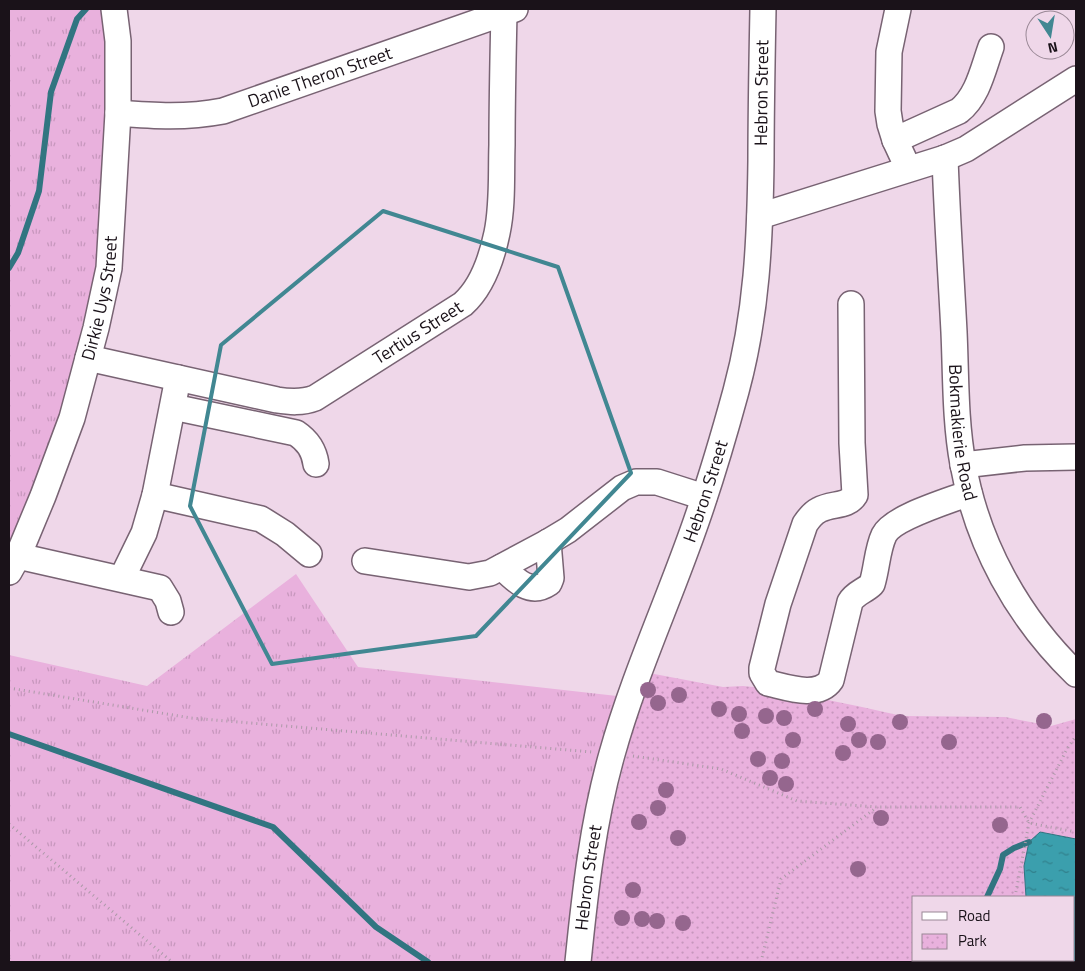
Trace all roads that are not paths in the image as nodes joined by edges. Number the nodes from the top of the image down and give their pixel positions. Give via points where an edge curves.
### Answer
1 (114, 9) edge
2 (763, 9) edge
3 (898, 9) edge
4 (509, 10) edge
5 (991, 47) dead end
6 (1076, 79) edge
7 (118, 113) junction
8 (895, 140) junction
9 (945, 158) junction
10 (908, 168) junction
11 (760, 216) junction
12 (851, 304) dead end
13 (88, 358) junction
14 (178, 378) junction
15 (173, 406) junction
16 (1076, 457) edge
17 (316, 464) dead end
18 (963, 464) junction
19 (969, 494) junction
20 (155, 495) junction
21 (704, 497) junction
22 (548, 542) junction
23 (309, 554) dead end
24 (365, 561) dead end
25 (13, 564) edge
26 (502, 567) junction
27 (122, 578) junction
28 (171, 612) dead end
29 (1076, 674) edge
30 (578, 962) edge

1 - 7 street, Dirkie Uys Street via 118,41
2 - 11 street, Hebron Street
3 - 8 street via 889,52 888,88 888,111
4 - 7 street, Danie Theron Street via 223,110 177,117
4 - 14 street, Tertius Street via 498,224 488,263 469,298 308,400 283,401
5 - 8 street via 969,102 959,110
6 - 9 street via 966,149
7 - 13 street, Dirkie Uys Street via 109,268
8 - 10 street
9 - 10 street
9 - 18 street, Bokmakierie Road
10 - 11 street
11 - 21 street, Hebron Street via 758,268 747,340 737,390
12 - 19 street via 855,495 850,501 820,509 805,524 762,668 765,681 793,689 817,690 828,685 850,602 872,584 880,544 889,527
13 - 14 street, Tertius Street
13 - 25 street, Dirkie Uys Street via 72,418
14 - 15 street
15 - 17 street via 296,433 312,448
15 - 20 street
16 - 18 street
18 - 19 street, Bokmakierie Road
19 - 29 street, Bokmakierie Road via 983,536 1004,581 1036,630
20 - 23 street via 261,519
20 - 27 street via 144,533
21 - 22 street via 656,482 636,482 622,488
21 - 30 street, Hebron Street via 612,753 590,860
22 - 26 street
22 - 26 street via 551,578 546,585 523,586
24 - 26 street via 469,577
25 - 27 street
27 - 28 street via 160,588

